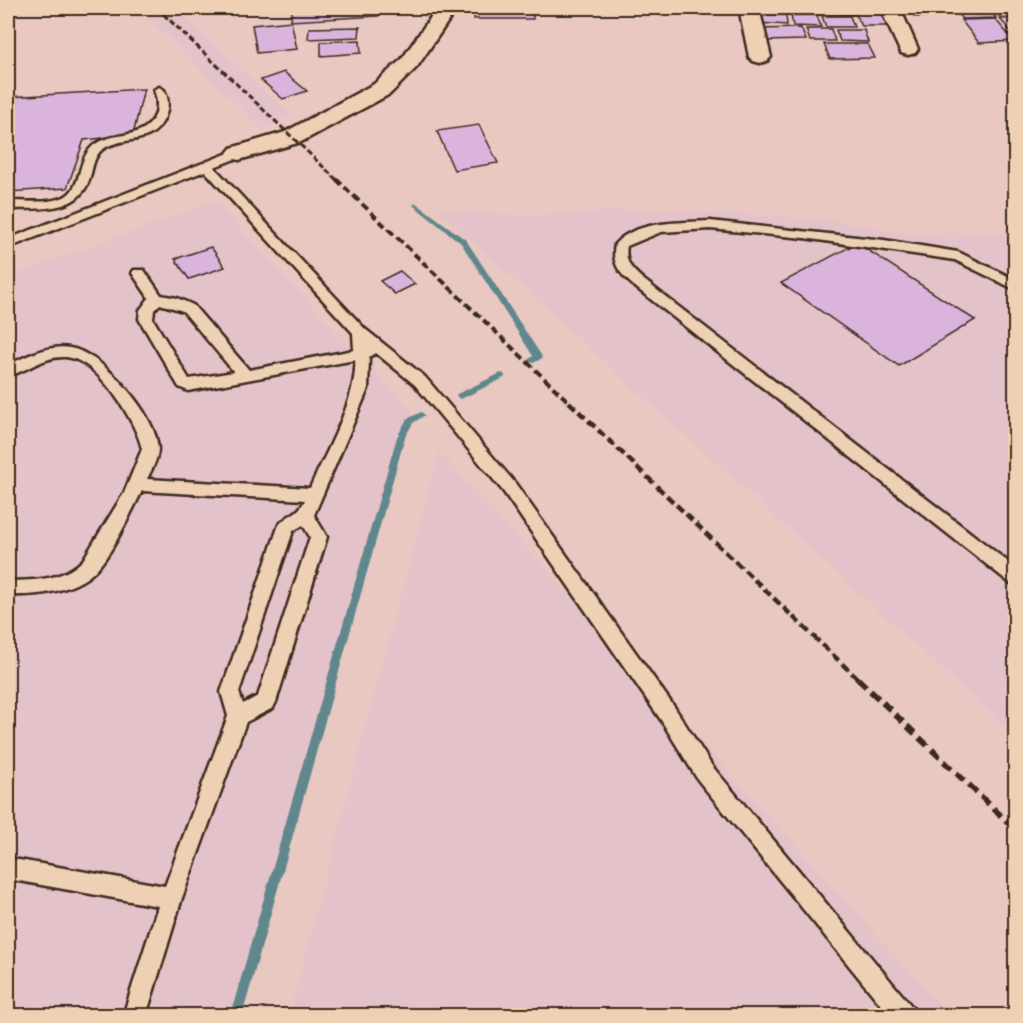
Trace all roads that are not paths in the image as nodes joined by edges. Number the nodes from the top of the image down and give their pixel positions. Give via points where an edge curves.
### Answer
1 (427, 8) edge
2 (447, 8) edge
3 (749, 8) edge
4 (890, 8) edge
5 (908, 49) dead end
6 (760, 57) dead end
7 (159, 90) dead end
8 (239, 153) junction
9 (207, 166) junction
10 (8, 206) edge
11 (8, 243) edge
12 (139, 273) dead end
13 (1016, 285) edge
14 (157, 299) junction
15 (360, 332) junction
16 (383, 349) junction
17 (360, 353) junction
18 (8, 371) edge
19 (245, 375) junction
20 (136, 485) junction
21 (315, 494) junction
22 (306, 515) junction
23 (1016, 578) edge
24 (8, 588) edge
25 (238, 716) junction
26 (8, 869) edge
27 (171, 897) junction
28 (134, 1016) edge
29 (905, 1016) edge

1 - 8 street via 396,59 369,82 280,126
2 - 8 street via 410,63 382,89 293,136
3 - 6 street
4 - 5 street
7 - 10 lane via 163,97 162,112 152,130 100,146 89,158 79,191 73,197 62,202
8 - 9 lane
9 - 11 lane
9 - 15 lane
12 - 14 lane
13 - 23 lane via 958,256 873,242 710,225 660,228 640,234 621,244 618,255 621,267 639,284
14 - 19 lane via 188,308
14 - 19 lane via 144,313 184,383 195,386
15 - 16 lane
15 - 17 lane
16 - 17 lane
16 - 29 lane via 420,381 509,487 705,773
17 - 19 lane
17 - 21 lane via 361,389
18 - 20 lane via 46,355 82,355 130,401 145,427 150,450
20 - 21 lane
20 - 24 lane via 85,571 45,588
21 - 22 lane
22 - 25 lane via 286,526 230,692
22 - 25 lane via 320,537 266,702
25 - 27 lane
26 - 27 lane
27 - 28 lane

